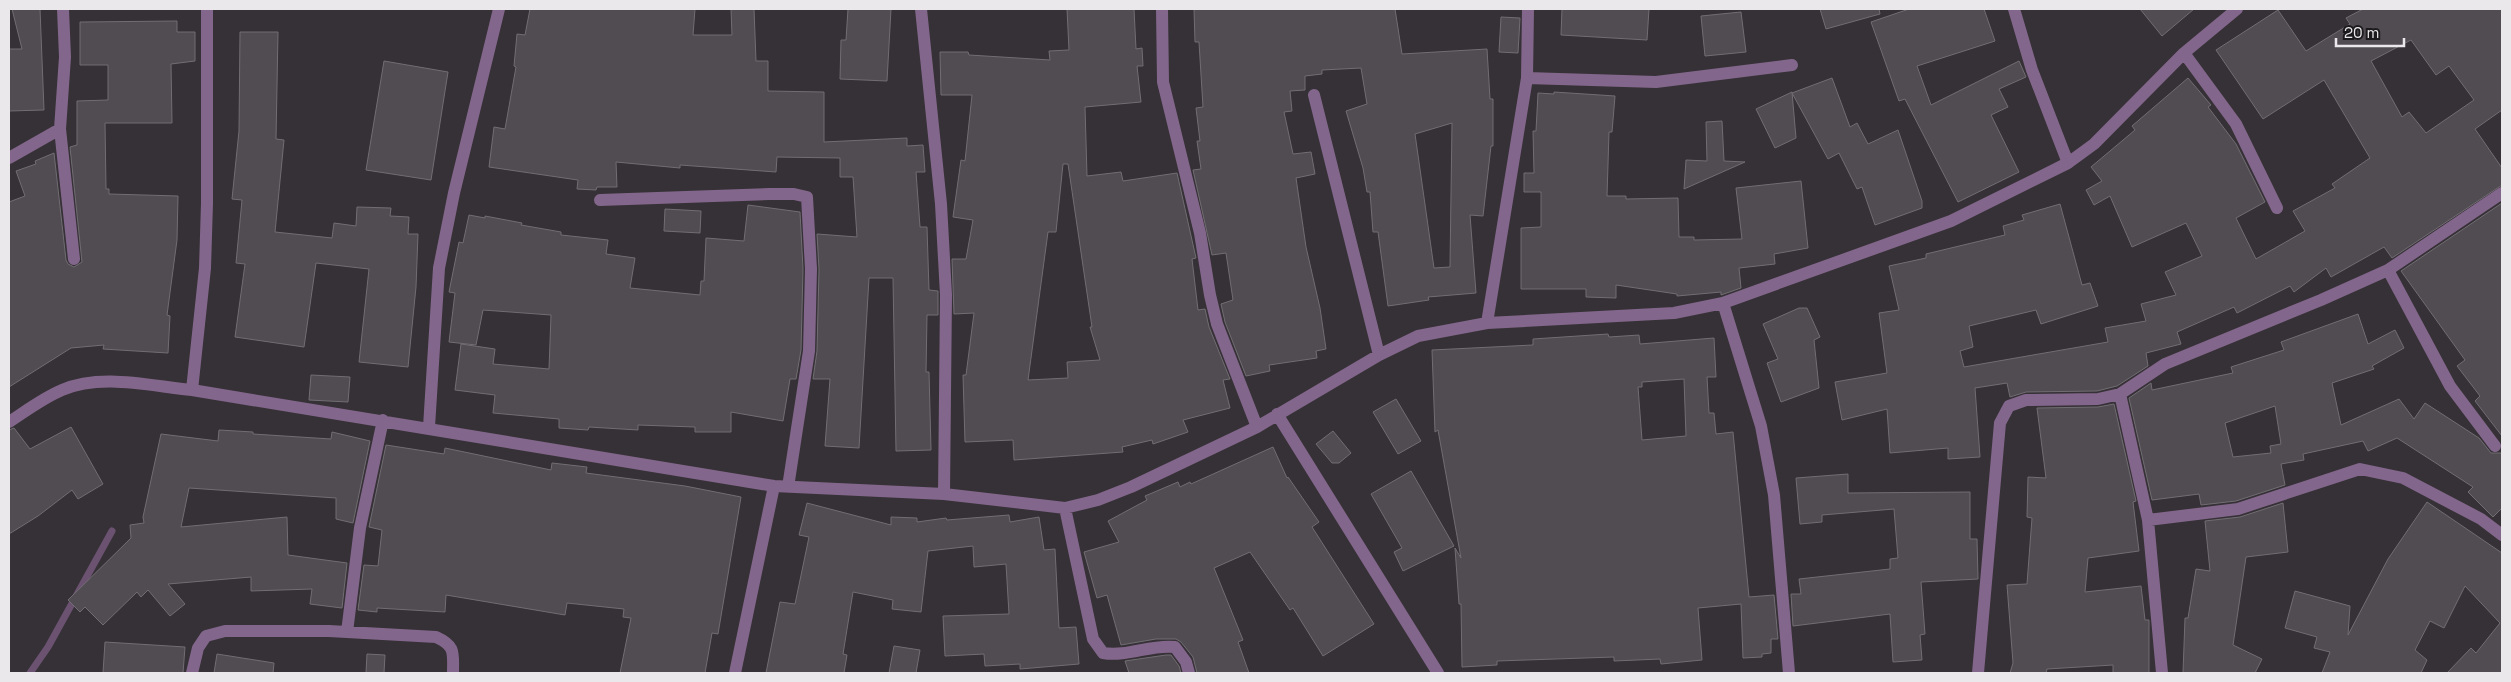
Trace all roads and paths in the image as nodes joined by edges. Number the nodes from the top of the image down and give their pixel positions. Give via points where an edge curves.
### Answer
1 (63, 9) edge
2 (207, 9) edge
3 (499, 9) edge
4 (921, 9) edge
5 (1162, 9) edge
6 (1528, 9) edge
7 (2014, 9) edge
8 (2237, 9) edge
9 (2184, 52) junction
10 (1792, 65) dead end
11 (1526, 78) junction
12 (1314, 95) dead end
13 (60, 129) junction
14 (9, 158) edge
15 (2068, 164) junction
16 (2502, 193) edge
17 (600, 200) dead end
18 (2277, 208) dead end
19 (74, 259) dead end
20 (2388, 270) junction
21 (1723, 303) junction
22 (1488, 322) junction
23 (1379, 355) junction
24 (192, 390) junction
25 (2120, 394) junction
26 (1277, 414) junction
27 (383, 420) junction
28 (9, 422) edge
29 (1257, 427) junction
30 (429, 428) junction
31 (2495, 446) dead end
32 (774, 486) junction
33 (788, 487) junction
34 (944, 494) junction
35 (1065, 508) junction
36 (2148, 520) junction
37 (2502, 535) edge
38 (347, 632) junction
39 (192, 673) edge
40 (453, 673) edge
41 (734, 673) edge
42 (1189, 673) edge
43 (1438, 673) edge
44 (1789, 673) edge
45 (1978, 673) edge
46 (2162, 673) edge

1 - 13 street via 65,57
2 - 24 street via 205,268
3 - 30 street via 454,193 440,268
4 - 34 street via 941,204 946,295
5 - 29 street via 1163,82 1200,233 1210,295 1217,324
6 - 11 street
7 - 15 street via 2032,70
8 - 9 street
9 - 15 street via 2094,144
9 - 18 street via 2236,124
10 - 11 street via 1656,82
11 - 22 street
12 - 23 street
13 - 14 street
13 - 19 street
15 - 21 street via 1951,221
16 - 20 street
17 - 33 street via 769,194 806,197 811,268 809,351
20 - 25 street via 2165,364
20 - 31 street via 2450,386
21 - 22 street via 1674,313
21 - 44 street via 1761,426 1774,495
22 - 23 street via 1418,336
23 - 26 street
24 - 27 street
24 - 28 street via 88,382 62,390
25 - 36 street
25 - 45 street via 2098,400 2026,400 2009,406 2000,423
26 - 29 street
26 - 43 street
27 - 30 street
27 - 38 street via 360,528
29 - 35 street via 1131,487
30 - 32 street
32 - 33 street
32 - 41 street
33 - 34 street
34 - 35 street
35 - 42 street via 1093,639 1103,653 1116,655 1162,646 1175,647 1186,662
36 - 37 street via 2238,508 2360,469 2403,478 2482,519
36 - 46 street
38 - 39 street via 224,631 206,636 198,648
38 - 40 street via 436,637 449,643 453,652

